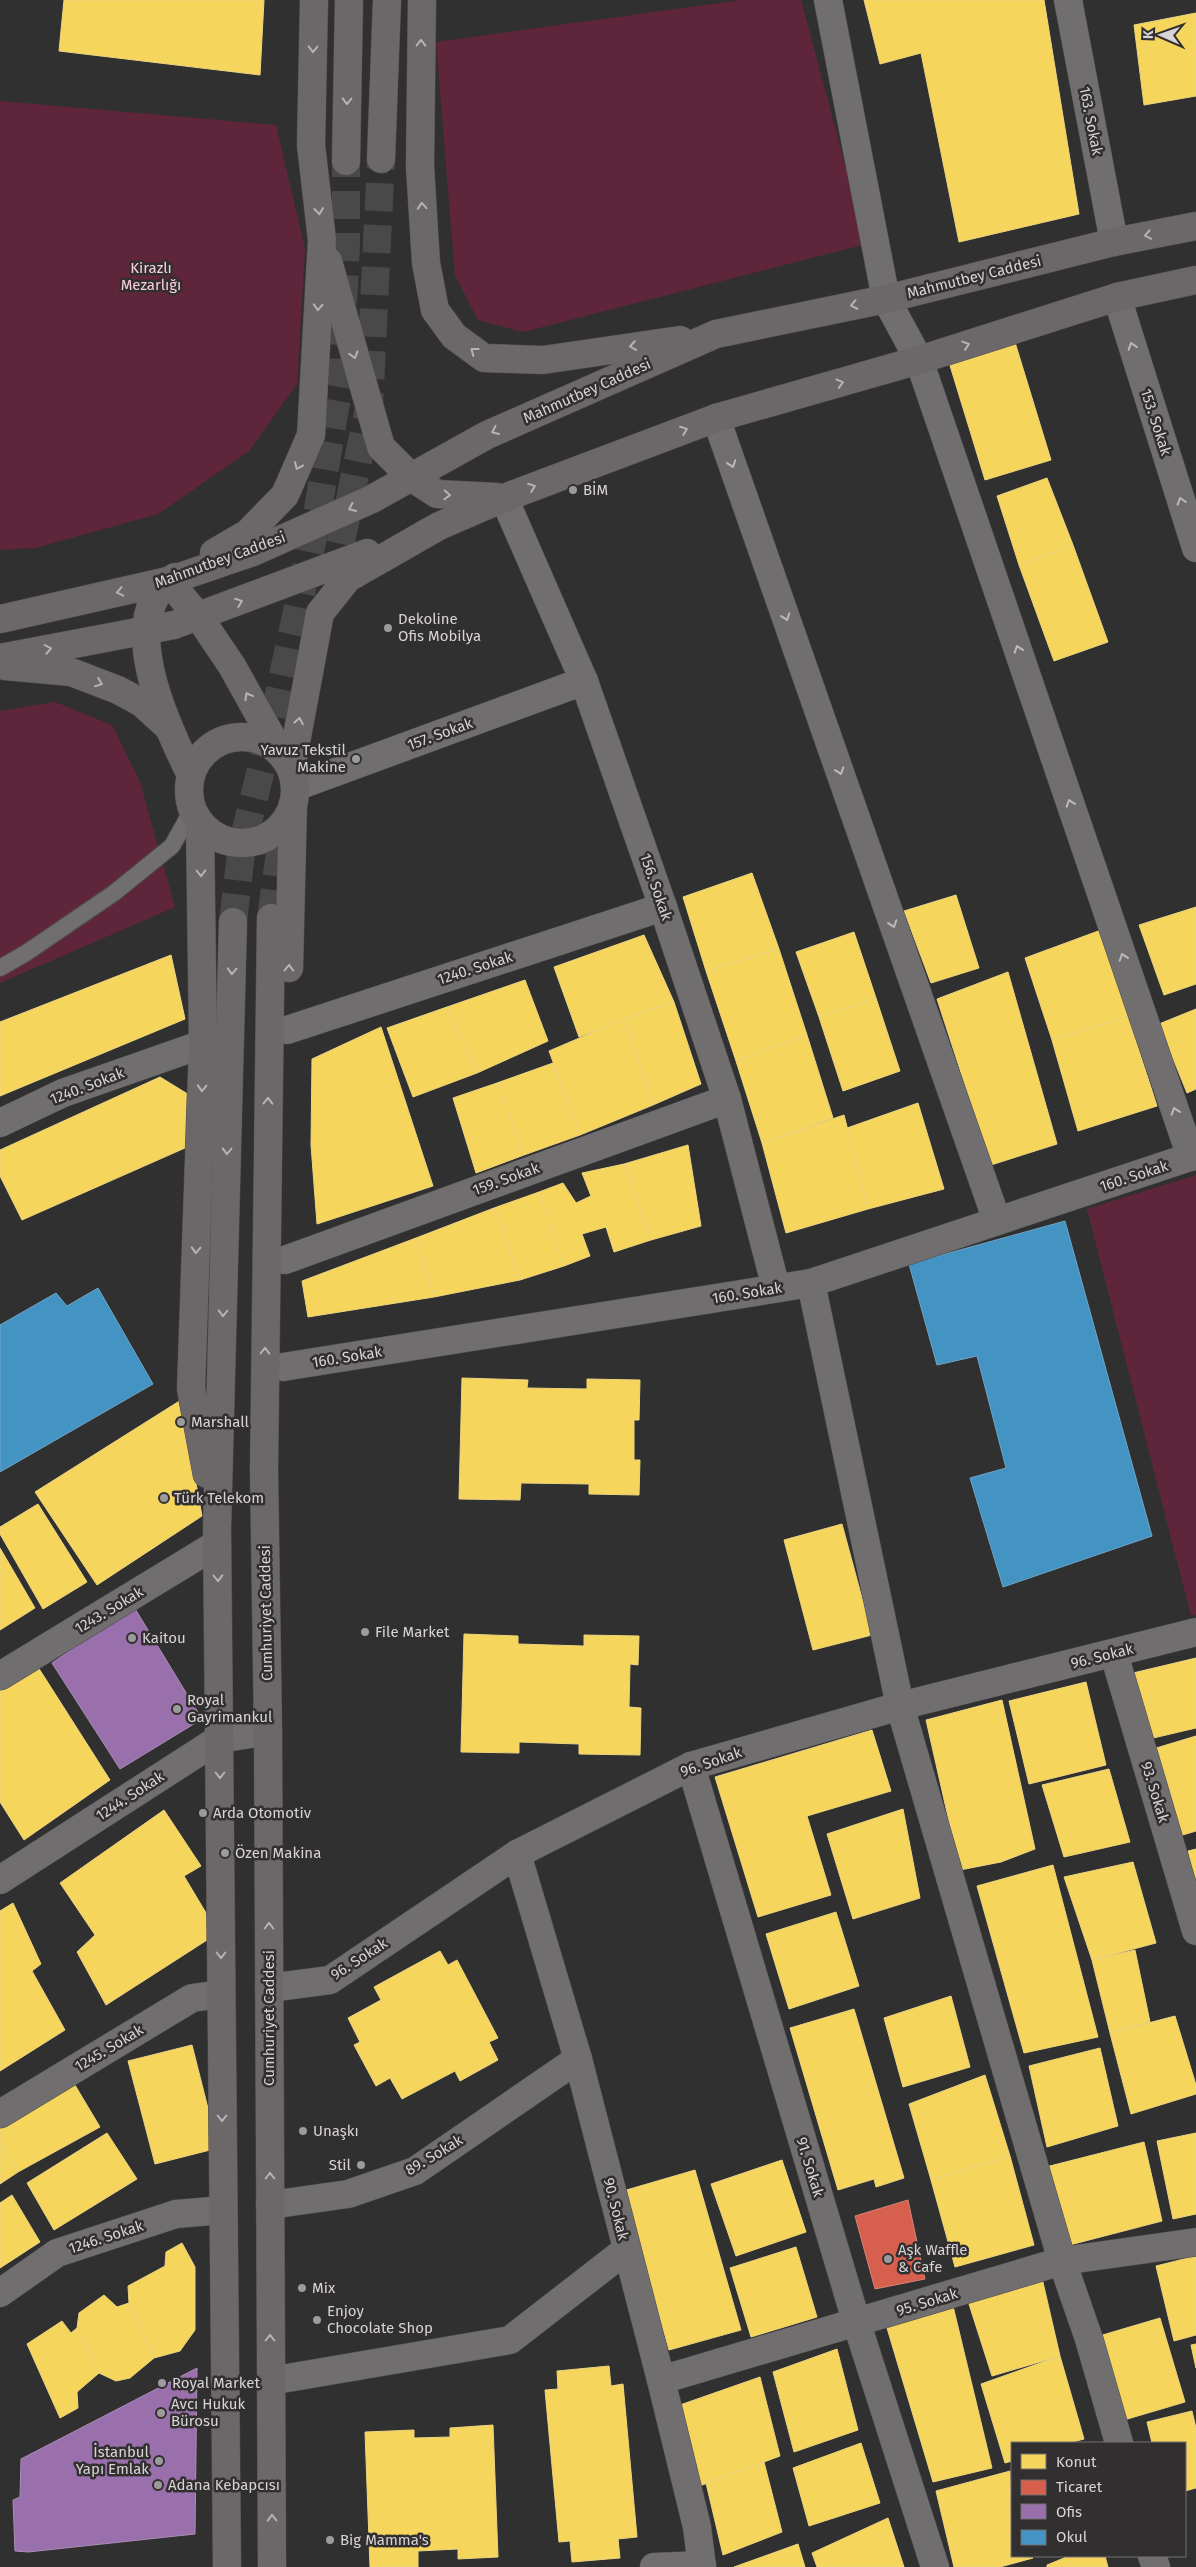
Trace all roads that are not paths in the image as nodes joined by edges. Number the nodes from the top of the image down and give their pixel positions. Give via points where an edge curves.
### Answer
1 (314, 0) edge
2 (349, 0) edge
3 (388, 0) edge
4 (422, 0) edge
5 (828, 0) edge
6 (1068, 0) edge
7 (381, 159) tunnel mouth
8 (346, 161) tunnel mouth
9 (1196, 226) edge
10 (322, 240) junction
11 (1114, 242) junction
12 (1196, 280) edge
13 (1117, 297) junction
14 (886, 299) junction
15 (716, 334) junction
16 (919, 360) junction
17 (716, 418) junction
18 (411, 477) junction
19 (504, 498) junction
20 (439, 526) junction
21 (1196, 548) edge
22 (168, 581) junction
23 (199, 617) junction
24 (0, 619) edge
25 (146, 630) junction
26 (0, 658) edge
27 (0, 666) edge
28 (584, 681) junction
29 (167, 726) junction
30 (191, 775) junction
31 (290, 779) junction
32 (196, 817) junction
33 (663, 907) junction
34 (270, 918) tunnel mouth
35 (233, 922) tunnel mouth
36 (0, 968) edge
37 (287, 1030) junction
38 (203, 1044) junction
39 (727, 1099) junction
40 (0, 1123) edge
41 (1193, 1156) edge
42 (997, 1221) junction
43 (285, 1260) junction
44 (811, 1283) junction
45 (776, 1288) junction
46 (283, 1367) junction
47 (264, 1470) junction
48 (217, 1537) junction
49 (1196, 1632) edge
50 (1114, 1654) junction
51 (0, 1676) edge
52 (900, 1706) junction
53 (268, 1731) junction
54 (219, 1739) junction
55 (691, 1766) junction
56 (517, 1854) junction
57 (0, 1880) edge
58 (1196, 1931) edge
59 (269, 1988) junction
60 (221, 1994) junction
61 (578, 2059) junction
62 (0, 2114) edge
63 (270, 2205) junction
64 (223, 2210) junction
65 (1196, 2242) edge
66 (626, 2250) junction
67 (1062, 2261) junction
68 (0, 2294) edge
69 (856, 2324) junction
70 (661, 2380) junction
71 (270, 2381) junction
72 (1120, 2442) edge
73 (702, 2566) edge
74 (227, 2567) edge
75 (272, 2567) edge
76 (654, 2567) edge
77 (935, 2567) edge

1 -> 10 main road via 311,144
2 -> 8 main road
3 - 7 main road
15 -> 4 main road via 542,360 484,358 454,336 435,310 426,263 420,166
5 - 14 street
6 - 11 street, 163. Sokak
9 -> 11 main road, Mahmutbey Caddesi
10 -> 18 main road via 381,447
10 -> 22 main road via 311,435 285,495 248,533
11 - 14 main road, Mahmutbey Caddesi
12 - 13 main road
16 -> 13 main road
21 -> 13 street, 153. Sokak
14 -> 15 main road, Mahmutbey Caddesi
14 - 16 street
15 -> 18 main road, Mahmutbey Caddesi via 487,435
17 -> 16 main road
41 -> 16 street
19 -> 17 main road
17 -> 42 street
18 -> 19 main road via 437,494
18 -> 22 main road, Mahmutbey Caddesi via 372,499 253,552
19 - 20 main road
19 - 28 street, 156. Sokak
23 -> 20 main road
31 -> 20 main road via 320,613 348,578
22 - 23 main road
22 -> 24 main road, Mahmutbey Caddesi
22 - 25 main road via 151,606
23 - 25 main road
31 -> 23 main road via 232,666
26 -> 25 main road
25 - 29 main road via 150,669
27 -> 29 main road via 71,672 142,703
28 - 31 street, 157. Sokak
28 - 33 street, 156. Sokak
29 - 30 main road
30 - 31 main road via 200,758 212,746 230,738 248,737 266,743
30 - 32 main road via 189,793
31 - 32 main road via 287,819 276,832 261,840 245,844 228,842 213,835
37 -> 31 main road
32 - 36 lane via 172,846 114,893
32 -> 38 main road
33 - 37 street, 1240. Sokak
33 - 39 street, 156. Sokak
47 -> 34 main road
35 -> 48 main road
37 - 43 main road
38 - 40 street, 1240. Sokak via 64,1093
38 -> 48 main road via 191,1389
39 - 43 street, 159. Sokak
39 - 45 street, 156. Sokak
41 - 42 street, 160. Sokak
42 - 44 street, 160. Sokak
43 - 46 main road
44 - 45 street, 160. Sokak
44 - 52 street
45 - 46 street, 160. Sokak
46 - 47 main road
47 - 53 main road, Cumhuriyet Caddesi
48 - 51 street, 1243. Sokak
48 -> 54 main road
49 - 50 street, 96. Sokak
50 - 52 street, 96. Sokak
50 - 58 street, 93. Sokak
52 - 55 street, 96. Sokak
52 - 67 street
53 - 54 street, 1244. Sokak
59 -> 53 main road, Cumhuriyet Caddesi
54 - 57 street, 1244. Sokak
54 -> 60 main road
55 - 56 street, 96. Sokak
55 - 69 street, 91. Sokak
56 - 59 street, 96. Sokak via 330,1980
56 - 61 street, 90. Sokak
63 -> 59 main road, Cumhuriyet Caddesi
60 - 62 street, 1245. Sokak via 192,1998
60 -> 64 main road
61 - 63 street, 89. Sokak via 415,2171 348,2194
61 - 66 street, 90. Sokak
71 -> 63 main road, Cumhuriyet Caddesi
64 - 68 street, 1246. Sokak via 176,2214 57,2253
64 - 74 main road
65 - 67 street, 95. Sokak
66 - 70 street, 90. Sokak
66 - 71 street via 510,2340
67 - 69 street, 95. Sokak
67 - 72 street
69 - 70 street, 95. Sokak
69 - 77 street, 91. Sokak
70 - 73 street, 90. Sokak via 697,2527
75 -> 71 main road, Cumhuriyet Caddesi
73 - 76 street

